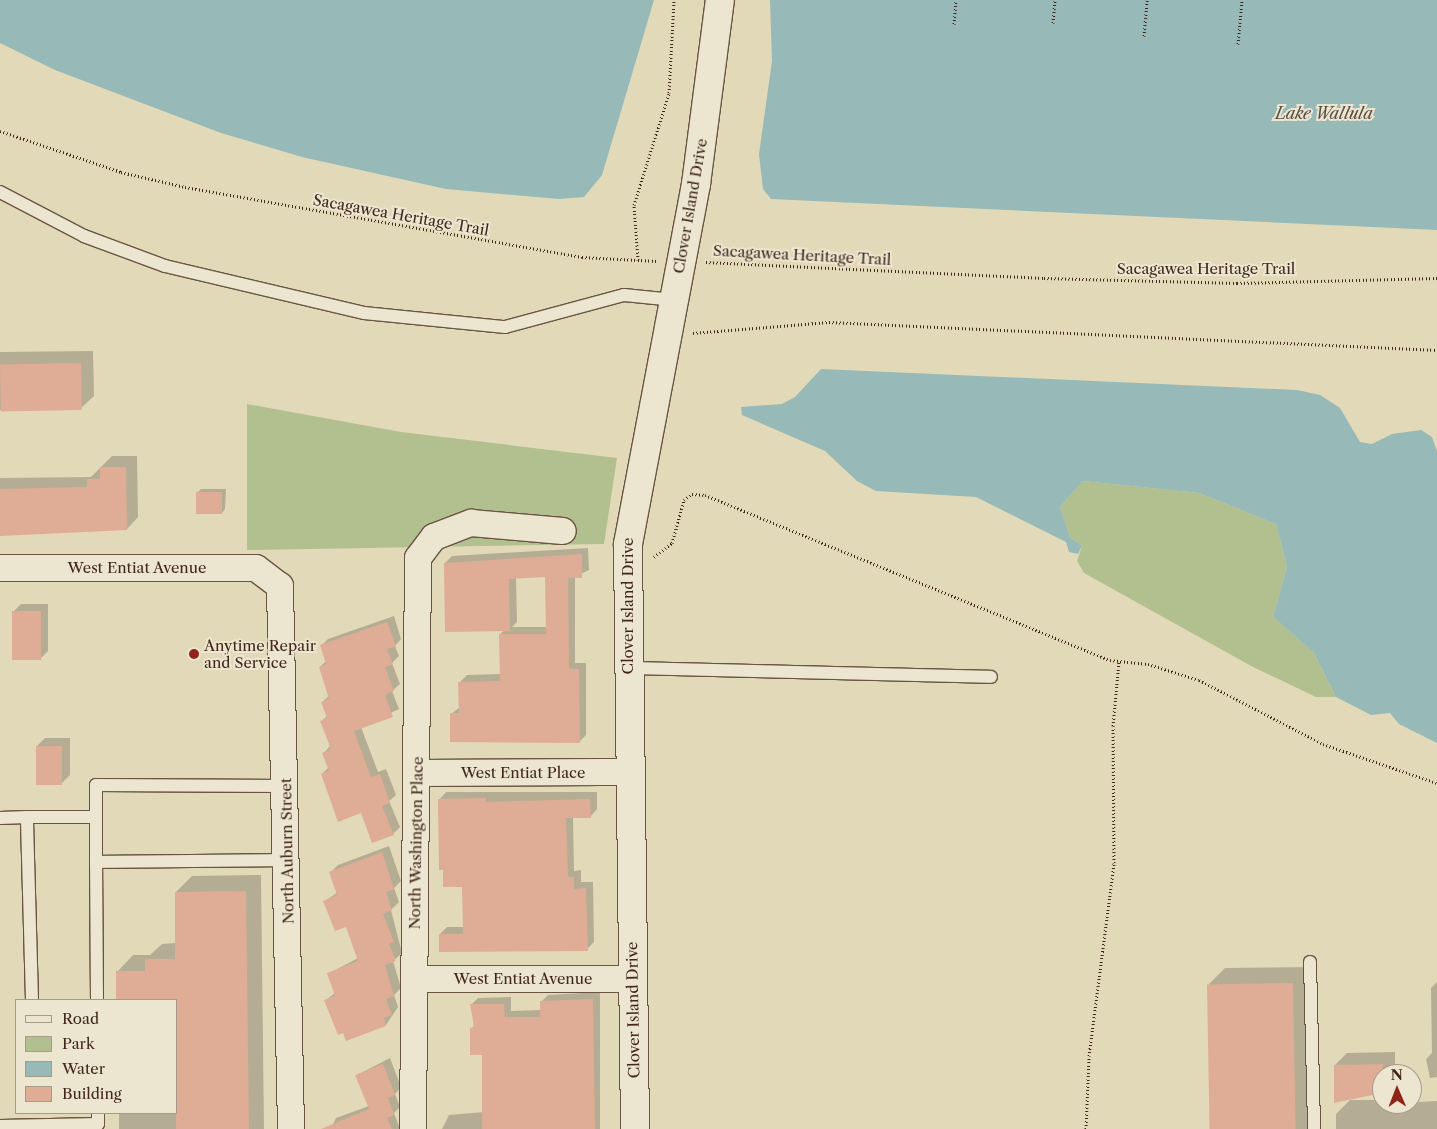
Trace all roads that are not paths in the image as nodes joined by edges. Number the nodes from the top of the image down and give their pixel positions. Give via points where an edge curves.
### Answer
1 (720, 0) edge
2 (0, 192) edge
3 (673, 300) junction
4 (562, 531) dead end
5 (0, 568) edge
6 (273, 577) joint
7 (628, 668) junction
8 (991, 676) dead end
9 (628, 772) junction
10 (417, 773) junction
11 (286, 786) junction
12 (27, 817) junction
13 (96, 817) junction
14 (0, 818) edge
15 (287, 860) junction
16 (96, 862) junction
17 (1310, 962) dead end
18 (414, 979) junction
19 (632, 979) junction
20 (32, 999) edge
21 (97, 999) edge
22 (98, 1114) edge
23 (35, 1119) edge
24 (0, 1126) edge
25 (291, 1129) edge
26 (413, 1129) edge
27 (635, 1129) edge
28 (1314, 1129) edge

1 - 3 street, Clover Island Drive via 696,184
2 - 3 lane via 84,236 165,266 364,313 505,327 624,295
3 - 7 street, Clover Island Drive via 629,526
4 - 10 street, North Washington Place via 471,523 434,538 418,558
5 - 6 street, West Entiat Avenue via 235,567 256,568
6 - 11 street, North Auburn Street via 284,602
7 - 8 lane
7 - 9 street, Clover Island Drive
9 - 10 street, West Entiat Place
9 - 19 street, Clover Island Drive
10 - 18 street, North Washington Place
11 - 13 lane via 96,785
11 - 15 street, North Auburn Street
12 - 13 lane
12 - 14 lane
12 - 20 lane
13 - 16 lane
15 - 16 lane
15 - 25 street, North Auburn Street
16 - 21 lane
17 - 28 lane
18 - 19 street, West Entiat Avenue
18 - 26 street, North Washington Place
19 - 27 street, Clover Island Drive
22 - 23 lane via 98,1124
23 - 24 lane

